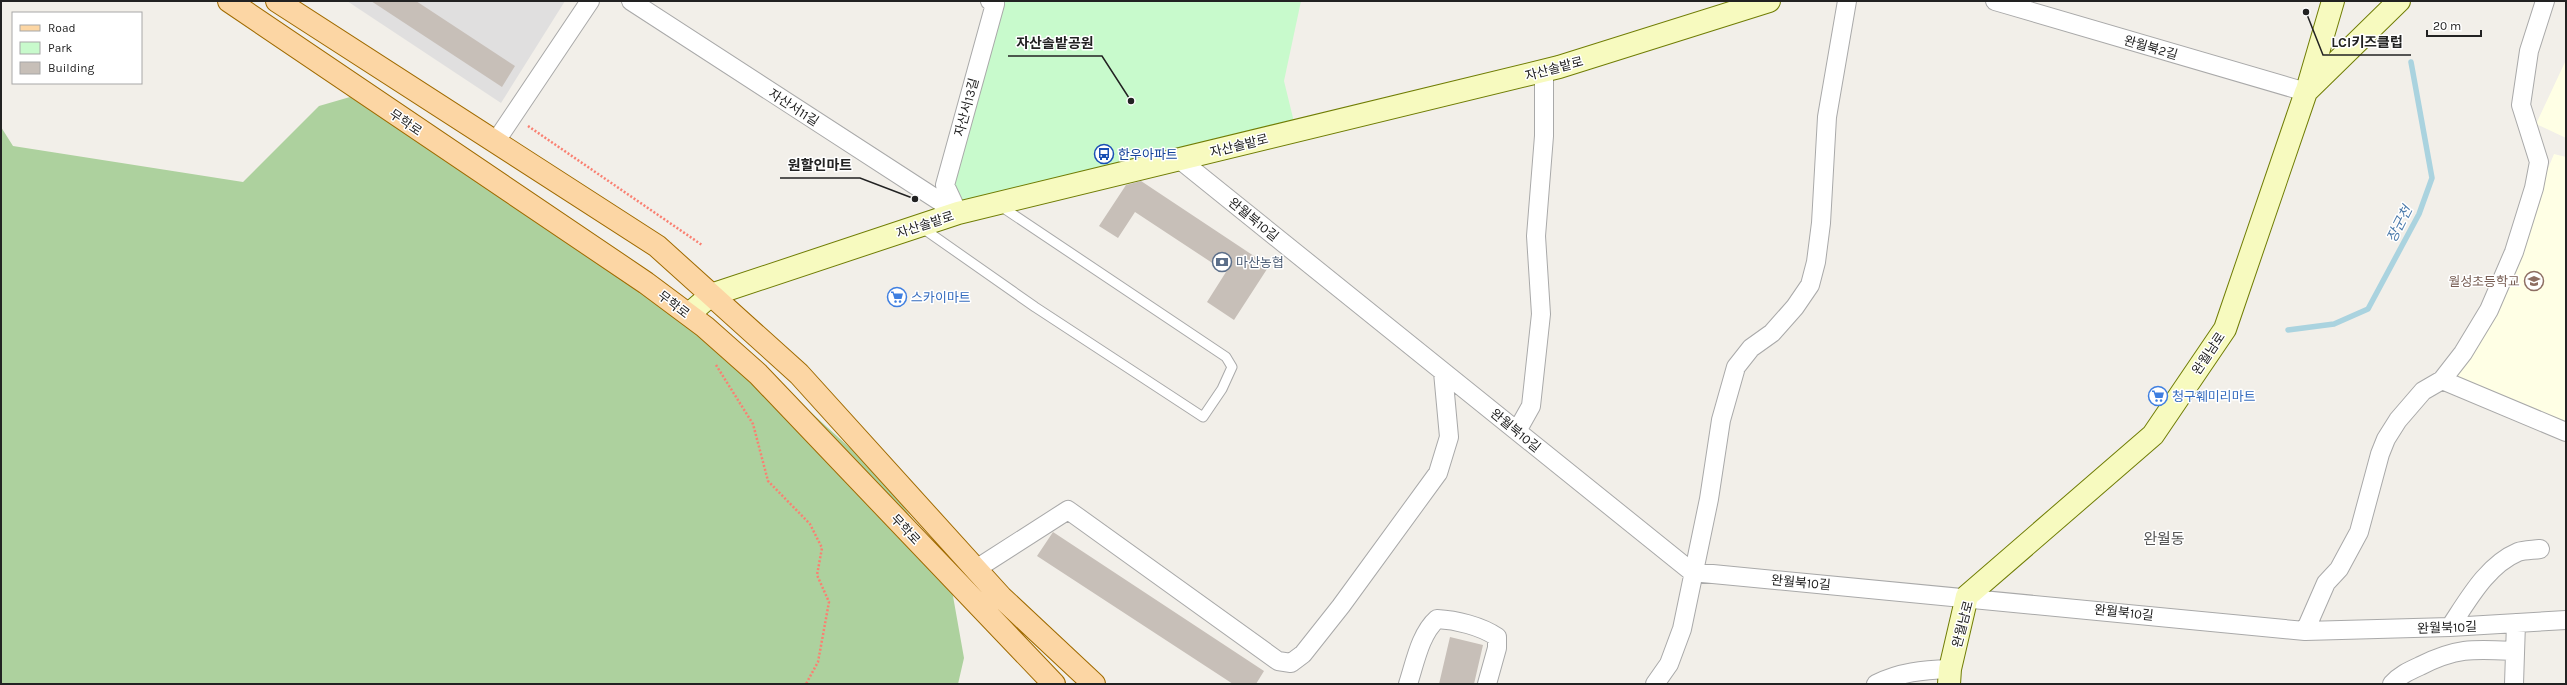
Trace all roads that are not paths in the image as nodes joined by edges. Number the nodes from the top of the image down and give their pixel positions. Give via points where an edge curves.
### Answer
1 (229, 1) edge
2 (277, 1) edge
3 (590, 1) edge
4 (631, 1) edge
5 (990, 1) edge
6 (1769, 1) edge
7 (1847, 1) edge
8 (1996, 1) edge
9 (2333, 1) edge
10 (2399, 1) edge
11 (2545, 1) edge
12 (1544, 71) junction
13 (2306, 92) junction
14 (496, 141) junction
15 (1179, 160) junction
16 (996, 203) junction
17 (958, 213) junction
18 (919, 226) junction
19 (711, 295) junction
20 (689, 314) junction
21 (1443, 372) junction
22 (2442, 380) junction
23 (1517, 431) junction
24 (2566, 432) edge
25 (2540, 549) dead end
26 (976, 569) junction
27 (1692, 572) junction
28 (1967, 596) junction
29 (2566, 620) edge
30 (2516, 623) junction
31 (2450, 628) junction
32 (2305, 630) junction
33 (2515, 651) junction
34 (1949, 676) edge
35 (1054, 684) edge
36 (1094, 684) edge
37 (1408, 684) edge
38 (1487, 684) edge
39 (1655, 684) edge
40 (1876, 684) edge
41 (2392, 684) edge
42 (2514, 684) edge

1 - 20 main road, 무학로
2 - 14 main road, 무학로
3 - 14 street
4 - 17 street, 자산서11길
5 - 17 street, 자산서13길 via 995,4 945,185
6 - 12 main road, 자산솔밭로
7 - 27 street via 1827,117 1821,223 1810,285 1772,333 1751,348 1736,366 1723,413 1709,499
8 - 13 street, 완월북2길
9 - 13 main road
10 - 13 main road, 완월남로
11 - 22 street via 2529,51 2521,104 2539,162 2534,188 2514,252 2489,310 2463,353
12 - 15 main road, 자산솔밭로
12 - 23 street via 1544,136 1536,236 1542,314 1531,406
13 - 28 main road, 완월남로 via 2225,329 2153,435
14 - 19 main road, 무학로 via 657,246
15 - 16 main road, 자산솔밭로
15 - 21 street, 완월북10길
16 - 17 main road, 자산솔밭로
16 - 18 lane via 1226,357 1232,367 1222,389 1203,417 1035,307
17 - 18 main road, 자산솔밭로
18 - 19 main road, 자산솔밭로
19 - 20 main road
19 - 26 main road, 무학로 via 799,374
20 - 35 main road, 무학로 via 758,374
21 - 23 street, 완월북10길
21 - 26 street via 1449,437 1438,474 1341,606 1303,654 1291,663 1278,661 1068,510
22 - 24 street
22 - 32 street via 2423,391 2398,420 2386,439 2359,532 2339,570 2326,583
23 - 27 street, 완월북10길
25 - 31 street via 2519,552 2499,563 2471,595
26 - 36 main road, 무학로 via 1001,597
27 - 28 street, 완월북10길
27 - 39 street via 1677,646 1669,664
28 - 32 street, 완월북10길
28 - 34 main road, 완월남로
29 - 30 street, 완월북10길
30 - 31 street, 완월북10길
30 - 33 street
31 - 32 street, 완월북10길
33 - 41 street via 2477,650 2444,654 2399,676
33 - 42 street
34 - 40 street via 1920,670 1895,675
37 - 38 street via 1430,625 1437,619 1488,631 1496,637 1497,648

